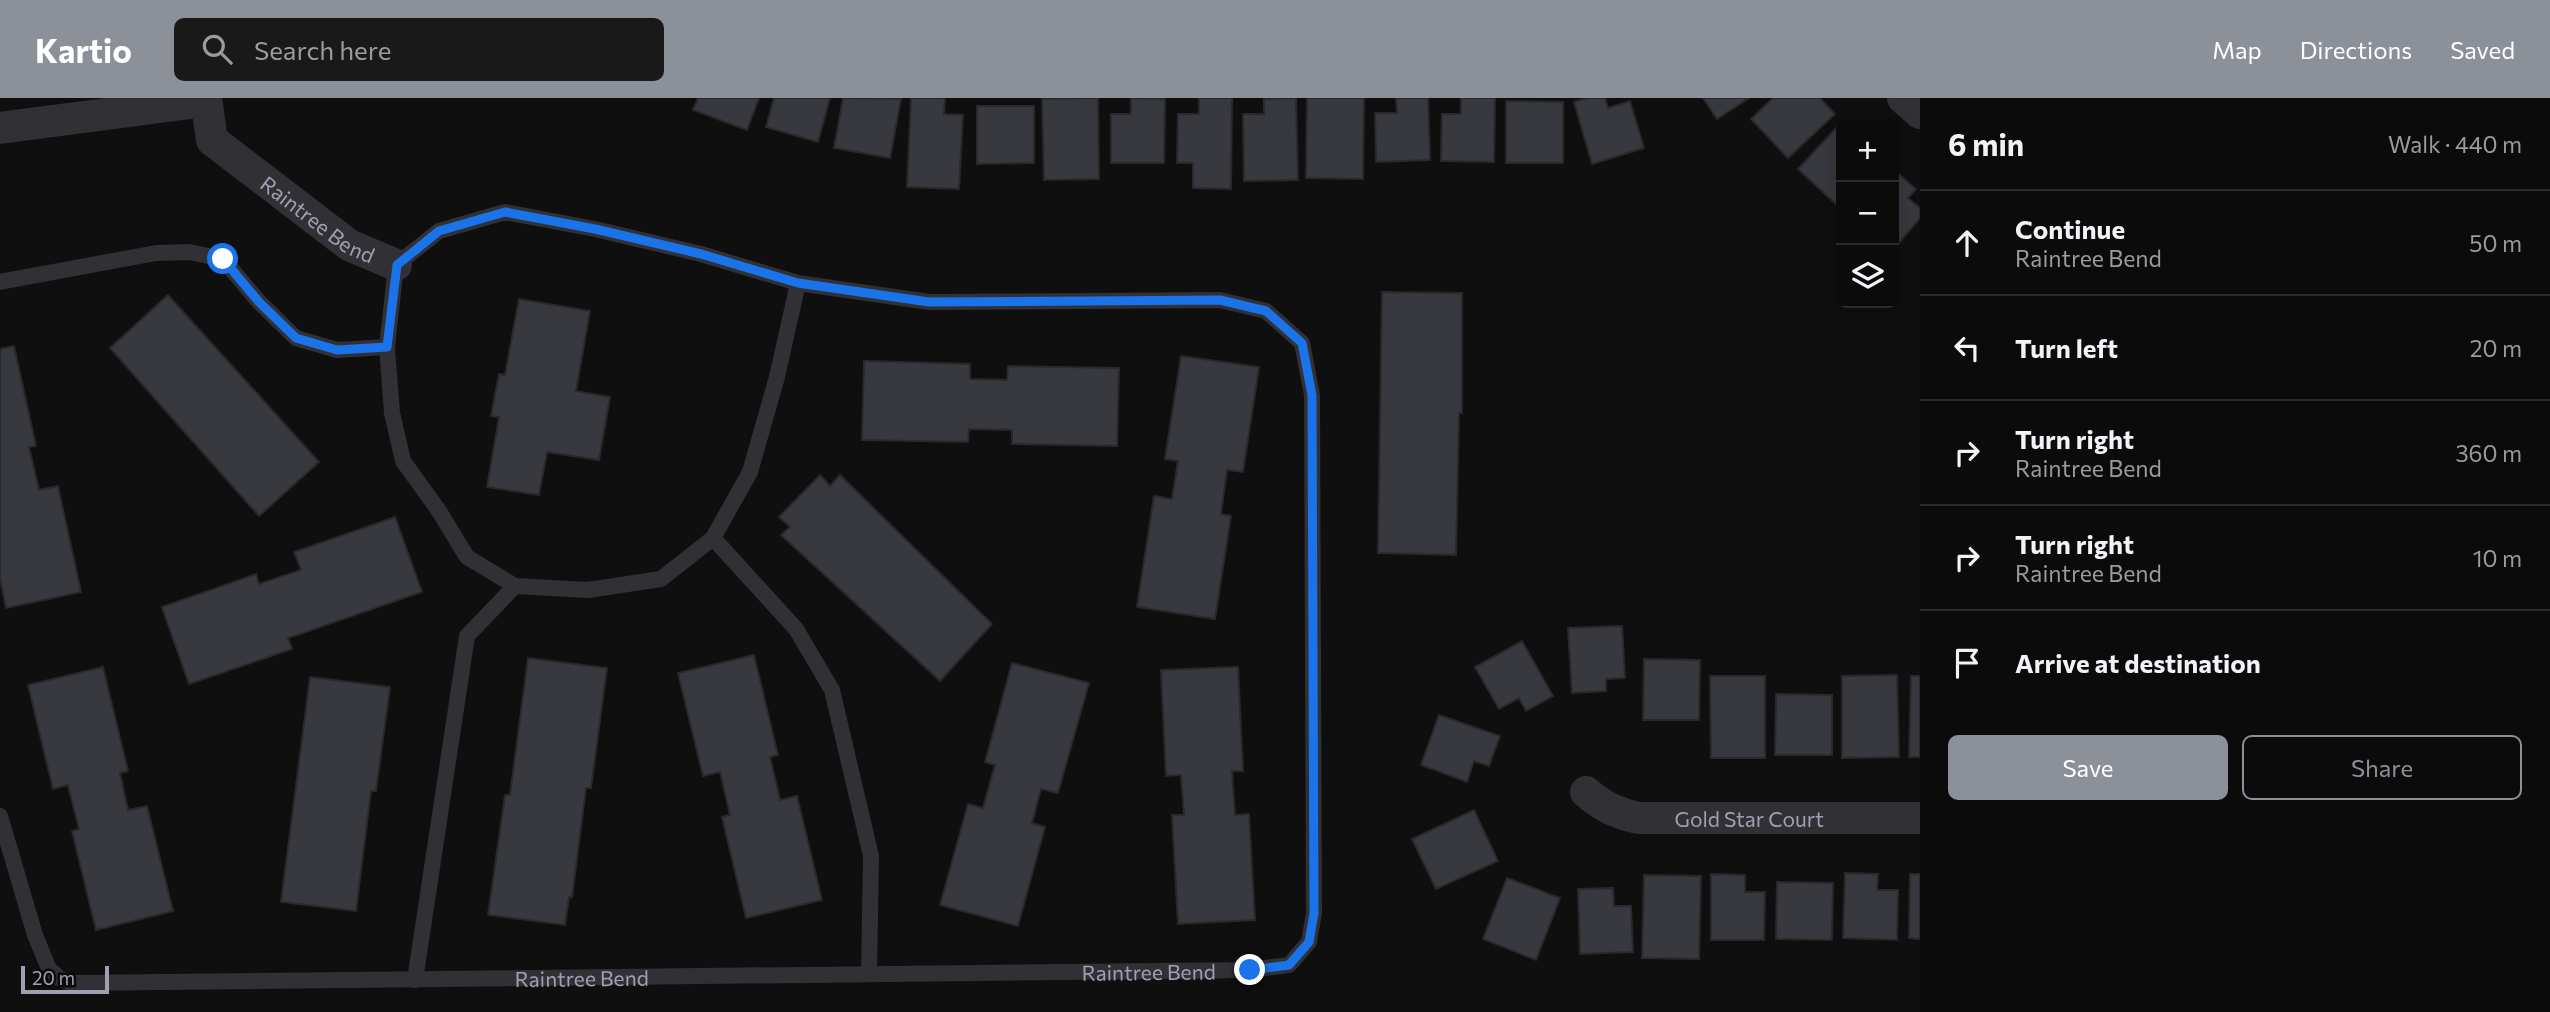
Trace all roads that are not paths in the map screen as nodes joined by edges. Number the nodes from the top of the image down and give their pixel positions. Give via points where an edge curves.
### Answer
1 (1903, 98) edge
2 (206, 99) edge
3 (1920, 113) edge
4 (0, 128) edge
5 (397, 265) junction
6 (0, 282) edge
7 (798, 283) junction
8 (387, 347) junction
9 (713, 538) junction
10 (515, 586) junction
11 (1586, 792) dead end
12 (0, 816) edge
13 (1920, 818) edge
14 (869, 974) junction
15 (415, 980) junction

1 - 3 street
2 - 4 street
2 - 5 street, Raintree Bend via 212,140 349,245
5 - 7 lane, Raintree Bend via 439,231 505,212 701,254
5 - 8 lane
6 - 8 lane via 156,253 189,252 223,259 296,338 337,350
7 - 9 lane via 750,472
7 - 14 lane, Raintree Bend via 929,302 1220,300 1266,311 1302,343 1312,395 1314,913 1309,942 1289,965 1250,970
8 - 10 lane via 392,413 403,461 467,556
9 - 10 lane via 661,579 588,590
9 - 14 lane via 796,629 832,690 871,856
10 - 15 lane via 467,636
11 - 13 street, Gold Star Court via 1600,805 1638,818
12 - 15 lane, Raintree Bend via 48,969 71,983
14 - 15 lane, Raintree Bend

